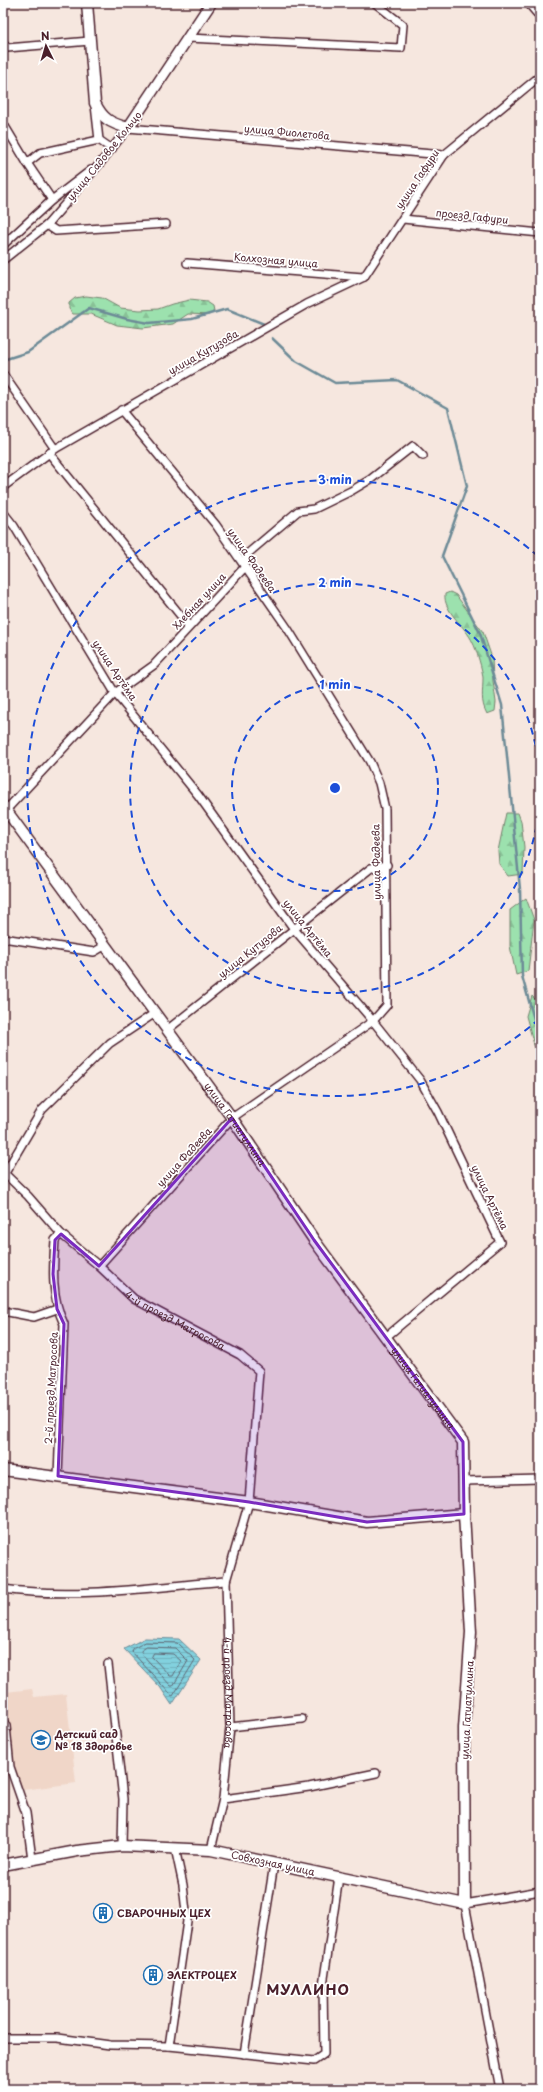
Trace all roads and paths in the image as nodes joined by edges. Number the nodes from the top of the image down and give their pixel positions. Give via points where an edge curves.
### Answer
1 (87, 3) edge
2 (211, 3) edge
3 (374, 3) edge
4 (528, 3) edge
5 (540, 17) edge
6 (188, 38) junction
7 (90, 41) junction
8 (3, 42) edge
9 (540, 76) edge
10 (95, 104) junction
11 (3, 122) edge
12 (128, 128) junction
13 (98, 140) junction
14 (112, 149) junction
15 (444, 155) junction
16 (102, 161) junction
17 (27, 163) junction
18 (52, 200) junction
19 (403, 219) junction
20 (166, 224) dead end
21 (47, 225) junction
22 (540, 233) edge
23 (3, 245) edge
24 (3, 260) edge
25 (187, 263) dead end
26 (364, 278) junction
27 (3, 374) edge
28 (121, 410) junction
29 (52, 451) junction
30 (423, 456) dead end
31 (3, 487) edge
32 (3, 512) edge
33 (244, 568) junction
34 (189, 626) junction
35 (115, 693) junction
36 (5, 808) edge
37 (387, 865) junction
38 (294, 929) junction
39 (3, 938) edge
40 (106, 945) junction
41 (155, 1013) junction
42 (373, 1021) junction
43 (167, 1030) junction
44 (232, 1118) junction
45 (4, 1173) edge
46 (61, 1234) junction
47 (100, 1266) junction
48 (57, 1309) junction
49 (3, 1311) edge
50 (386, 1337) junction
51 (3, 1470) edge
52 (58, 1476) junction
53 (540, 1479) edge
54 (464, 1481) junction
55 (249, 1502) junction
56 (464, 1514) junction
57 (226, 1582) junction
58 (3, 1588) edge
59 (108, 1664) dead end
60 (302, 1719) dead end
61 (3, 1721) edge
62 (230, 1727) junction
63 (6, 1767) edge
64 (376, 1773) dead end
65 (223, 1800) junction
66 (122, 1846) junction
67 (175, 1848) junction
68 (211, 1850) junction
69 (32, 1859) junction
70 (3, 1864) edge
71 (274, 1864) junction
72 (339, 1877) junction
73 (540, 1892) edge
74 (465, 1904) junction
75 (3, 2038) edge
76 (169, 2046) junction
77 (244, 2054) junction
78 (500, 2089) edge

1 - 7 street
2 - 6 street, улица Садовое Кольцо
3 - 6 street via 403,25 400,48
4 - 5 street
6 - 12 street, улица Садовое Кольцо
7 - 8 street via 6,48
7 - 10 street
9 - 15 street, улица Гафури
10 - 12 street via 100,115 110,123
10 - 13 street
11 - 17 street
12 - 14 street, улица Садовое Кольцо
12 - 15 street, улица Фиолетова
13 - 14 street
13 - 17 street via 40,153
14 - 16 street, улица Садовое Кольцо
15 - 19 street, улица Гафури
16 - 18 street
16 - 21 street, улица Садовое Кольцо
17 - 18 street
18 - 23 street
19 - 22 street, проезд Гафури
19 - 26 street, улица Гафури
20 - 21 street via 56,231
21 - 24 street, улица Садовое Кольцо
25 - 26 street, Колхозная улица
26 - 28 street, улица Кутузова via 307,304
27 - 29 street
28 - 29 street, улица Кутузова
28 - 33 street, улица Фадеева via 216,525
29 - 31 street, улица Кутузова
29 - 34 street
30 - 33 street, Хлебная улица via 413,446 351,491 314,509 298,511 246,555
32 - 35 street, улица Артёма
33 - 34 street, Хлебная улица
33 - 37 street, улица Фадеева via 288,630 370,762 380,783 385,809
34 - 35 street, Хлебная улица via 154,665
35 - 36 street, Хлебная улица
35 - 38 street, улица Артёма via 198,795
36 - 40 street, улица Гатиатуллина
37 - 38 street, улица Кутузова via 371,868
37 - 42 street, улица Фадеева via 387,1005
38 - 42 street, улица Артёма
38 - 43 street, улица Кутузова
39 - 40 street via 94,952
40 - 41 street, улица Гатиатуллина
41 - 43 street, улица Гатиатуллина
41 - 45 street via 110,1043 42,1110
42 - 44 street, улица Фадеева
42 - 50 street, улица Артёма via 420,1080 500,1242
43 - 44 street, улица Гатиатуллина
44 - 47 street, улица Фадеева
44 - 50 street, улица Гатиатуллина via 295,1212
45 - 46 street, 4-й проезд Матросова
46 - 47 street, 4-й проезд Матросова
46 - 48 street, 2-й проезд Матросова via 55,1240 53,1274
47 - 55 street, 4-й проезд Матросова via 134,1299 240,1355 259,1371
48 - 49 street via 34,1317
48 - 52 street, 2-й проезд Матросова via 64,1324
50 - 54 street, улица Гатиатуллина via 464,1442
51 - 52 street
52 - 55 street
53 - 54 street
54 - 56 street, улица Гатиатуллина
55 - 56 street via 367,1522
55 - 57 street, 4-й проезд Матросова
56 - 74 street, улица Гатиатуллина via 471,1632 464,1728
57 - 58 street via 85,1592 19,1591
57 - 62 street, 4-й проезд Матросова
59 - 66 street via 123,1799
60 - 62 street
61 - 63 street via 6,1726
62 - 65 street, 4-й проезд Матросова
63 - 69 street via 26,1813
64 - 65 street via 309,1787
65 - 68 street, 4-й проезд Матросова
66 - 67 street, Совхозная улица
66 - 69 street, Совхозная улица
67 - 68 street, Совхозная улица
67 - 76 street via 187,1921
68 - 71 street, Совхозная улица
69 - 70 street, Совхозная улица
71 - 72 street, Совхозная улица
71 - 77 street
72 - 74 street, Совхозная улица
72 - 77 street via 323,1985 324,2054 314,2061
73 - 74 street, Совхозная улица
74 - 78 street, улица Гатиатуллина
75 - 76 street via 58,2038 110,2045
76 - 77 street

